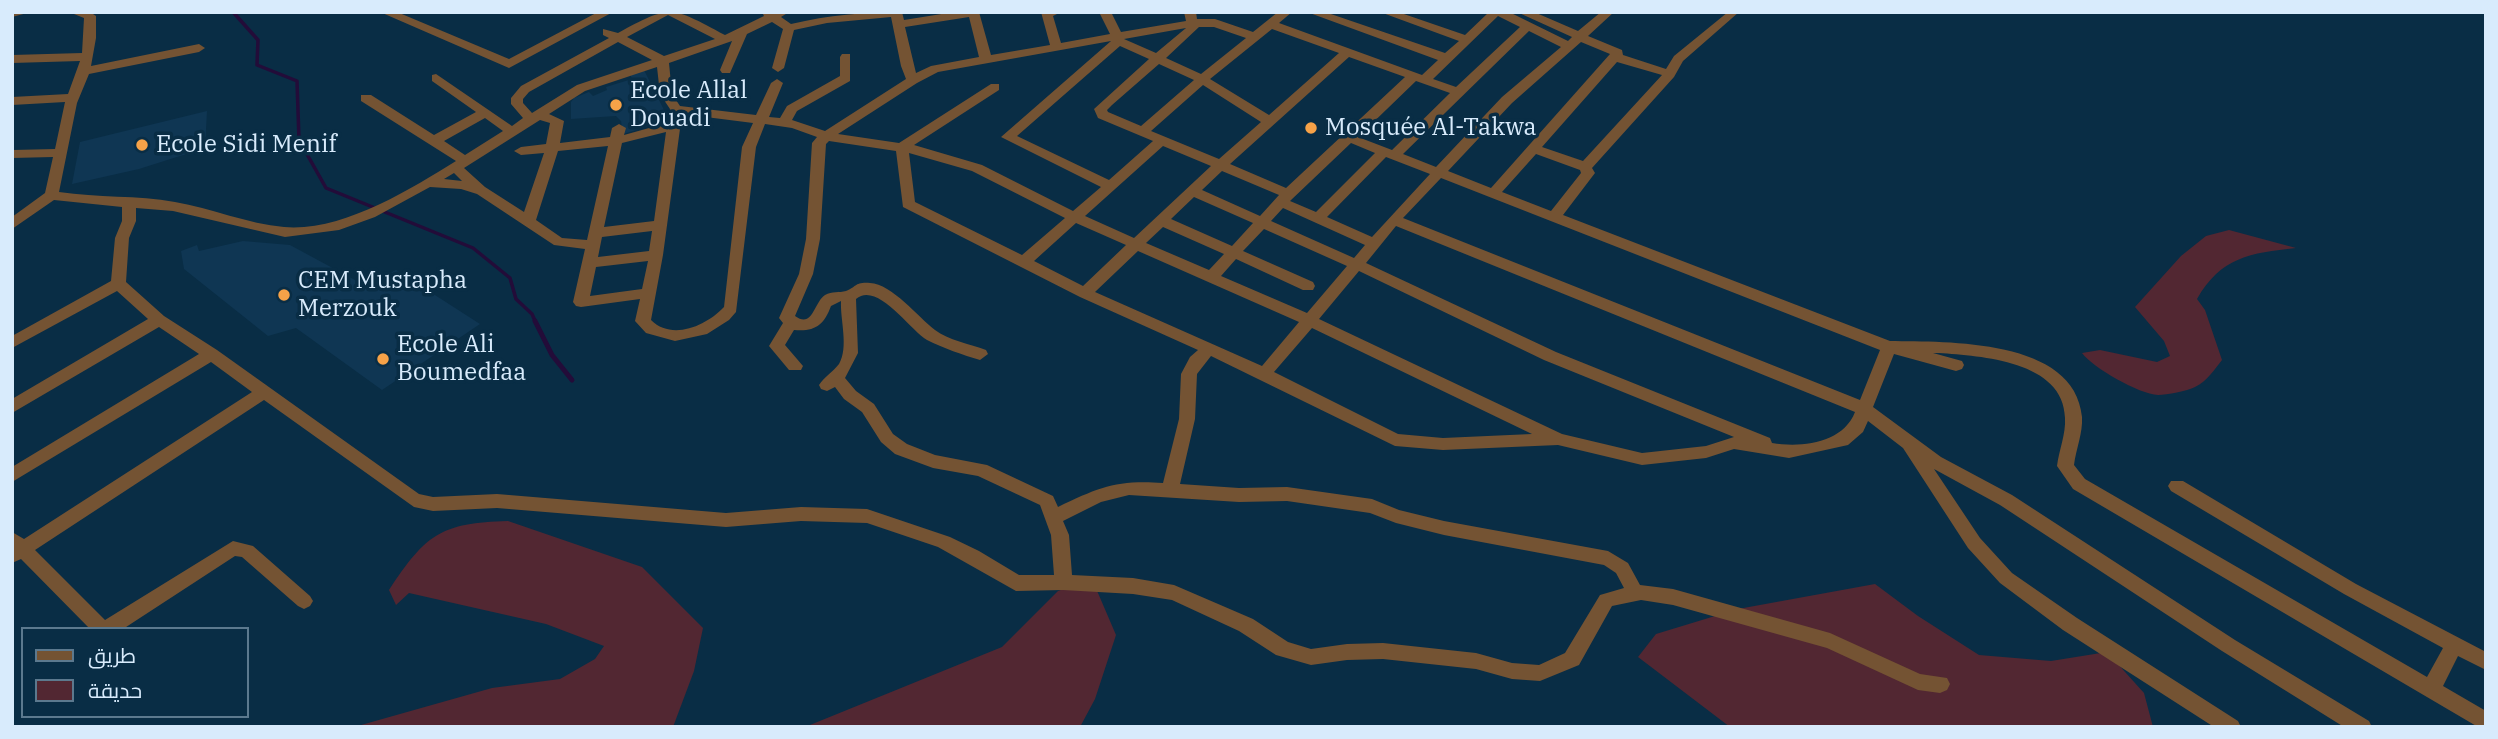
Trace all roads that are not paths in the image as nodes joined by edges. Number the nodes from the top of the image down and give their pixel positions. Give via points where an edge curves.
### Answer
1 (25, 12) edge
2 (75, 12) edge
3 (386, 12) edge
4 (607, 12) edge
5 (664, 12) edge
6 (673, 12) edge
7 (1105, 12) edge
8 (1286, 12) edge
9 (1313, 12) edge
10 (1387, 12) edge
11 (1523, 12) edge
12 (1608, 12) edge
13 (12, 13) edge
14 (975, 13) edge
15 (1049, 13) edge
16 (1504, 13) edge
17 (1733, 13) edge
18 (773, 14) edge
19 (1413, 16) edge
20 (897, 17) edge
21 (1191, 18) edge
22 (1272, 25) junction
23 (1528, 26) junction
24 (789, 29) junction
25 (741, 34) junction
26 (613, 35) junction
27 (1255, 37) junction
28 (1117, 38) junction
29 (1466, 39) junction
30 (725, 40) junction
31 (1575, 40) junction
32 (1056, 46) junction
33 (199, 48) dead end
34 (1347, 52) junction
35 (1157, 56) junction
36 (87, 57) junction
37 (846, 57) dead end
38 (1615, 57) junction
39 (1446, 58) junction
40 (12, 59) edge
41 (986, 59) junction
42 (663, 61) junction
43 (778, 68) dead end
44 (726, 70) dead end
45 (83, 71) junction
46 (1670, 74) junction
47 (436, 78) dead end
48 (1419, 78) junction
49 (1202, 79) junction
50 (913, 80) junction
51 (777, 83) dead end
52 (995, 87) dead end
53 (1458, 92) junction
54 (72, 98) junction
55 (366, 98) dead end
56 (12, 101) edge
57 (676, 108) junction
58 (485, 113) junction
59 (535, 117) junction
60 (759, 119) junction
61 (1269, 121) junction
62 (784, 123) junction
63 (673, 125) junction
64 (511, 131) junction
65 (1142, 132) junction
66 (617, 135) junction
67 (826, 135) junction
68 (1349, 138) junction
69 (1162, 140) junction
70 (434, 141) junction
71 (902, 148) junction
72 (1533, 148) junction
73 (552, 149) junction
74 (521, 151) dead end
75 (61, 153) junction
76 (12, 154) edge
77 (1388, 154) junction
78 (460, 163) junction
79 (1220, 164) junction
80 (1585, 166) junction
81 (1437, 174) junction
82 (424, 182) junction
83 (1109, 185) junction
84 (480, 190) junction
85 (1192, 191) junction
86 (1493, 194) junction
87 (51, 195) junction
88 (1284, 198) junction
89 (130, 202) junction
90 (1074, 217) junction
91 (1318, 218) junction
92 (1553, 218) junction
93 (1161, 220) junction
94 (1394, 220) junction
95 (1264, 221) junction
96 (528, 222) junction
97 (12, 224) edge
98 (660, 225) junction
99 (594, 239) junction
100 (1136, 242) junction
101 (1375, 244) junction
102 (1236, 251) junction
103 (656, 255) junction
104 (1024, 261) junction
105 (589, 263) junction
106 (1358, 265) junction
107 (1211, 277) junction
108 (118, 284) junction
109 (1308, 286) dead end
110 (648, 293) junction
111 (1085, 293) junction
112 (848, 297) junction
113 (159, 320) junction
114 (1311, 321) junction
115 (790, 323) junction
116 (12, 344) edge
117 (1889, 347) junction
118 (1209, 349) junction
119 (211, 354) junction
120 (980, 354) dead end
121 (1956, 365) dead end
122 (795, 366) dead end
123 (1264, 374) junction
124 (263, 393) junction
125 (12, 407) edge
126 (1865, 409) junction
127 (1558, 439) junction
128 (1907, 443) junction
129 (1789, 452) junction
130 (12, 475) edge
131 (2177, 486) dead end
132 (1170, 489) junction
133 (1055, 517) junction
134 (16, 548) edge
135 (1063, 582) junction
136 (1635, 593) junction
137 (303, 601) dead end
138 (100, 627) edge
139 (110, 627) edge
140 (2454, 645) junction
141 (2486, 662) edge
142 (1940, 684) dead end
143 (2431, 690) junction
144 (2486, 722) edge
145 (2231, 727) edge
146 (2362, 727) edge

1 - 13 street
2 - 36 street via 90,16 92,39
3 - 4 street via 509,64
5 - 26 street
6 - 30 street
7 - 28 street
8 - 22 street
9 - 39 street
10 - 19 street
11 - 31 street
12 - 31 street
14 - 20 street
14 - 41 street
15 - 32 street
16 - 23 street
16 - 29 street
17 - 46 street via 1678,59
18 - 24 street
18 - 25 street
19 - 29 street
20 - 24 street via 827,19
20 - 50 street
21 - 27 street
21 - 28 street
21 - 35 street via 1193,28
22 - 27 street
22 - 34 street
23 - 31 street
23 - 53 street
24 - 43 street
25 - 30 street
25 - 44 street
26 - 42 street
26 - 59 street via 517,97 517,104
27 - 49 street
28 - 32 street
28 - 35 street
28 - 83 street via 1008,137
29 - 39 street
30 - 42 street
31 - 38 street via 1618,53
31 - 81 street via 1507,100
32 - 41 street
33 - 45 street
34 - 48 street
34 - 61 street
35 - 49 street
35 - 65 street via 1100,110
36 - 40 street
36 - 45 street
37 - 62 street via 846,78 792,109
38 - 46 street
38 - 72 street
39 - 48 street
41 - 50 street via 935,69
42 - 57 street via 666,94
42 - 59 street via 581,88
45 - 54 street
46 - 80 street
47 - 58 street
48 - 53 street
48 - 68 street
49 - 61 street
49 - 65 street
50 - 67 street
51 - 60 street
52 - 71 street
53 - 77 street
54 - 56 street
54 - 75 street
55 - 70 street
57 - 60 street
57 - 63 street
58 - 64 street
58 - 70 street
59 - 64 street
59 - 73 street via 557,121
60 - 62 street
60 - 110 street via 749,147 731,307 725,317 702,330 660,334 648,330 643,321
61 - 79 street
62 - 67 street
63 - 66 street
63 - 98 street
64 - 78 street
65 - 69 street
66 - 73 street
66 - 99 street
67 - 71 street
67 - 115 street via 819,143 813,239 806,274 788,314
68 - 77 street
68 - 88 street
69 - 79 street
69 - 83 street
70 - 78 street
71 - 90 street via 977,168
71 - 104 street via 908,204
72 - 80 street
72 - 86 street
73 - 74 street
73 - 96 street
75 - 76 street
75 - 87 street
77 - 81 street
77 - 91 street
78 - 82 street
78 - 84 street
79 - 85 street
79 - 88 street
80 - 92 street via 1588,173
81 - 86 street
81 - 94 street
82 - 84 street
82 - 89 street via 370,214 334,228 285,232 173,206
83 - 90 street
84 - 96 street
85 - 93 street
85 - 95 street
86 - 92 street
87 - 89 street
87 - 97 street
88 - 91 street
88 - 95 street
89 - 108 street
90 - 100 street
90 - 104 street
91 - 101 street
92 - 117 street
93 - 100 street
93 - 102 street
94 - 101 street
94 - 126 street
95 - 102 street
95 - 106 street
96 - 99 street via 559,242
98 - 99 street
98 - 103 street
99 - 105 street
100 - 107 street
100 - 111 street
101 - 106 street
102 - 107 street
102 - 109 street
103 - 105 street
103 - 110 street
104 - 111 street
105 - 110 street via 581,302
106 - 114 street
106 - 129 street via 1550,356
107 - 114 street
108 - 113 street
108 - 116 street
111 - 118 street
112 - 115 street via 827,301 813,324
112 - 120 street via 859,288 873,288 930,335
112 - 133 street via 851,352 846,368 832,381 868,408 880,431 908,453 981,470 1047,501
113 - 119 street
113 - 125 street
114 - 123 street
114 - 127 street
115 - 122 street via 777,346
117 - 121 street
117 - 126 street
117 - 143 street via 1994,353 2042,368 2064,385 2074,414 2065,466 2079,484
118 - 123 street
118 - 132 street via 1189,374 1187,419
119 - 124 street
119 - 130 street
123 - 127 street via 1395,440 1443,444
124 - 134 street
124 - 135 street via 414,500 433,504 497,501 726,520 801,514 867,516 944,542 1016,583
126 - 128 street
126 - 129 street via 1857,428 1842,441
127 - 129 street via 1642,459 1706,452 1734,443
128 - 145 street via 1975,543 2006,578
128 - 146 street via 1990,490
131 - 140 street
132 - 133 street via 1119,489
132 - 136 street via 1287,494 1372,506 1451,530 1608,558 1627,572
133 - 135 street
134 - 138 street
135 - 136 street via 1163,590 1245,625 1283,649 1311,657 1383,651 1476,661 1525,673 1540,673 1572,659 1606,600
136 - 142 street via 1673,597 1820,638 1918,682
137 - 139 street via 247,551 233,548
140 - 141 street
140 - 143 street
143 - 144 street

